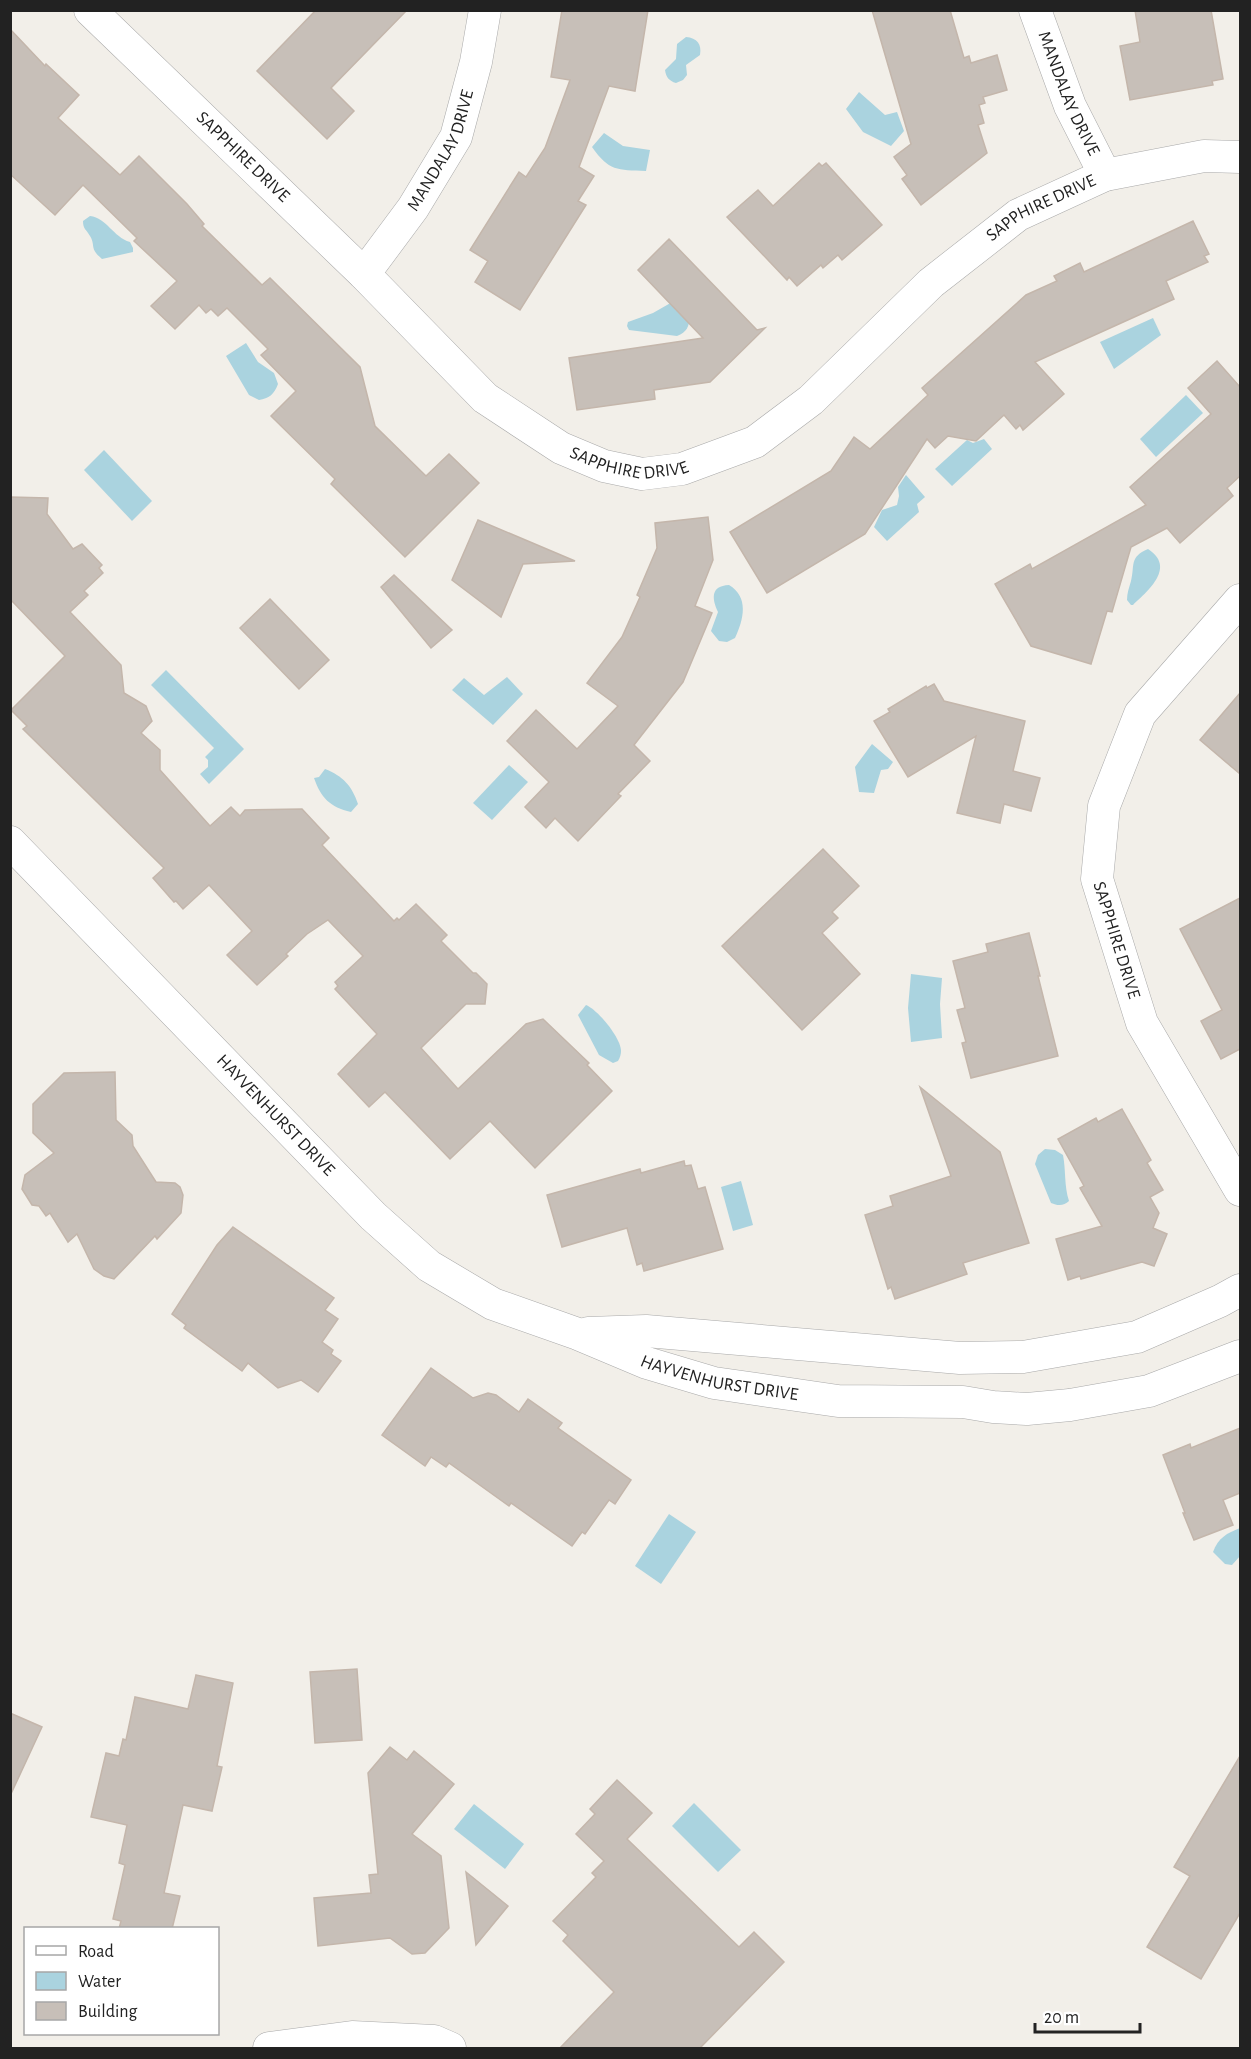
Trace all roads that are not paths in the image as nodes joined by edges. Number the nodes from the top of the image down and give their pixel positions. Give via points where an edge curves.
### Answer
1 (90, 10) edge
2 (485, 10) edge
3 (1035, 10) edge
4 (1240, 157) edge
5 (1105, 175) junction
6 (364, 274) junction
7 (1240, 600) edge
8 (10, 842) edge
9 (1240, 1190) edge
10 (1240, 1290) edge
11 (578, 1334) junction
12 (870, 1350) junction
13 (1240, 1356) edge
14 (990, 1358) junction
15 (867, 1402) junction
16 (993, 1407) junction
17 (269, 2049) edge
18 (450, 2049) edge

1 - 6 street, SAPPHIRE DRIVE
2 - 6 street, MANDALAY DRIVE via 456,137 413,208
3 - 5 street, MANDALAY DRIVE via 1070,106
4 - 5 street, SAPPHIRE DRIVE via 1204,156
5 - 6 street, SAPPHIRE DRIVE via 1018,215 931,283 811,399 755,442 682,469 642,474 604,466 561,448 485,398
7 - 9 street, SAPPHIRE DRIVE via 1140,714 1104,806 1097,879 1142,1023
8 - 11 street, HAYVENHURST DRIVE via 373,1216 429,1266 493,1304
10 - 14 street, HAYVENHURST DRIVE via 1137,1337 1023,1357
11 - 12 street, HAYVENHURST DRIVE via 646,1331
11 - 15 street, HAYVENHURST DRIVE via 647,1363 714,1383
12 - 14 street, HAYVENHURST DRIVE
12 - 15 street
13 - 16 street, HAYVENHURST DRIVE via 1149,1391 1070,1405
14 - 16 street
15 - 16 street, HAYVENHURST DRIVE via 963,1402
17 - 18 street via 352,2037 434,2042

